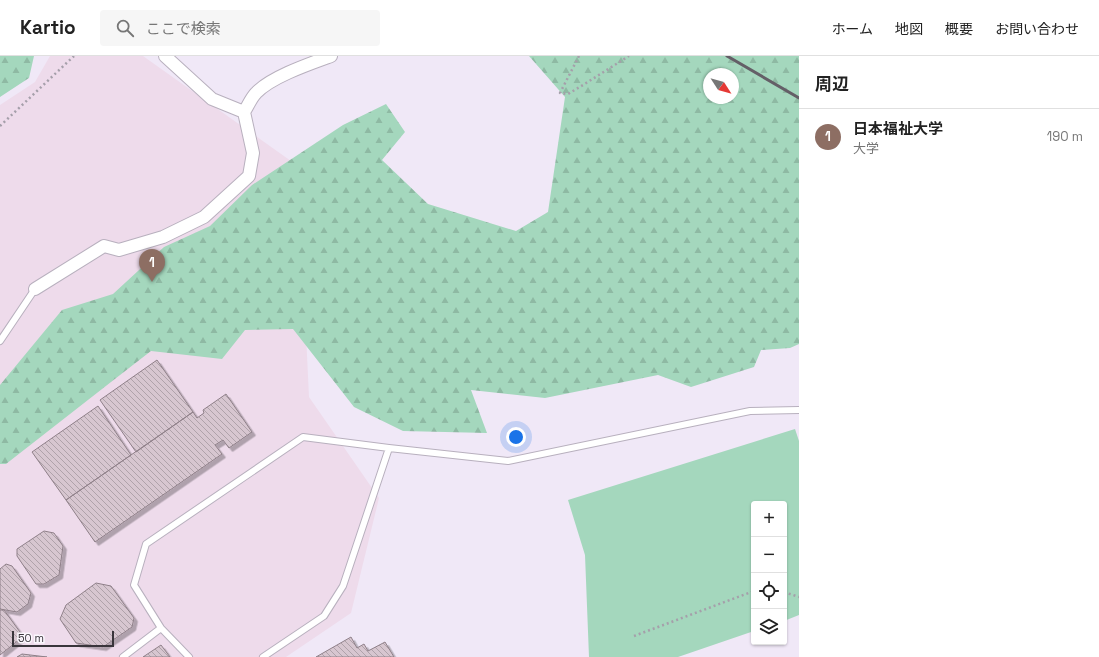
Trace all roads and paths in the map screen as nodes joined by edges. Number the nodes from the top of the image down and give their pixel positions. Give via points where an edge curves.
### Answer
1 (74, 56) edge
2 (165, 56) edge
3 (331, 56) edge
4 (578, 56) edge
5 (629, 56) edge
6 (244, 112) junction
7 (0, 126) edge
8 (35, 289) joint
9 (0, 341) edge
10 (799, 410) edge
11 (389, 448) junction
12 (751, 592) edge
13 (787, 593) edge
14 (799, 597) edge
15 (161, 628) junction
16 (634, 636) dead end
17 (123, 657) edge
18 (189, 657) edge
19 (262, 657) edge

1 - 7 path
2 - 6 street via 212,99
3 - 6 street via 269,83 256,93
4 - 5 path via 560,93 568,94
6 - 8 street via 252,153 249,176 204,217 163,237 119,250 104,246
8 - 9 lane
10 - 11 lane via 750,411 508,461
11 - 15 lane via 303,437 146,544 134,585
11 - 19 lane via 343,586 324,616
12 - 16 path
13 - 14 path
15 - 17 lane
15 - 18 lane

